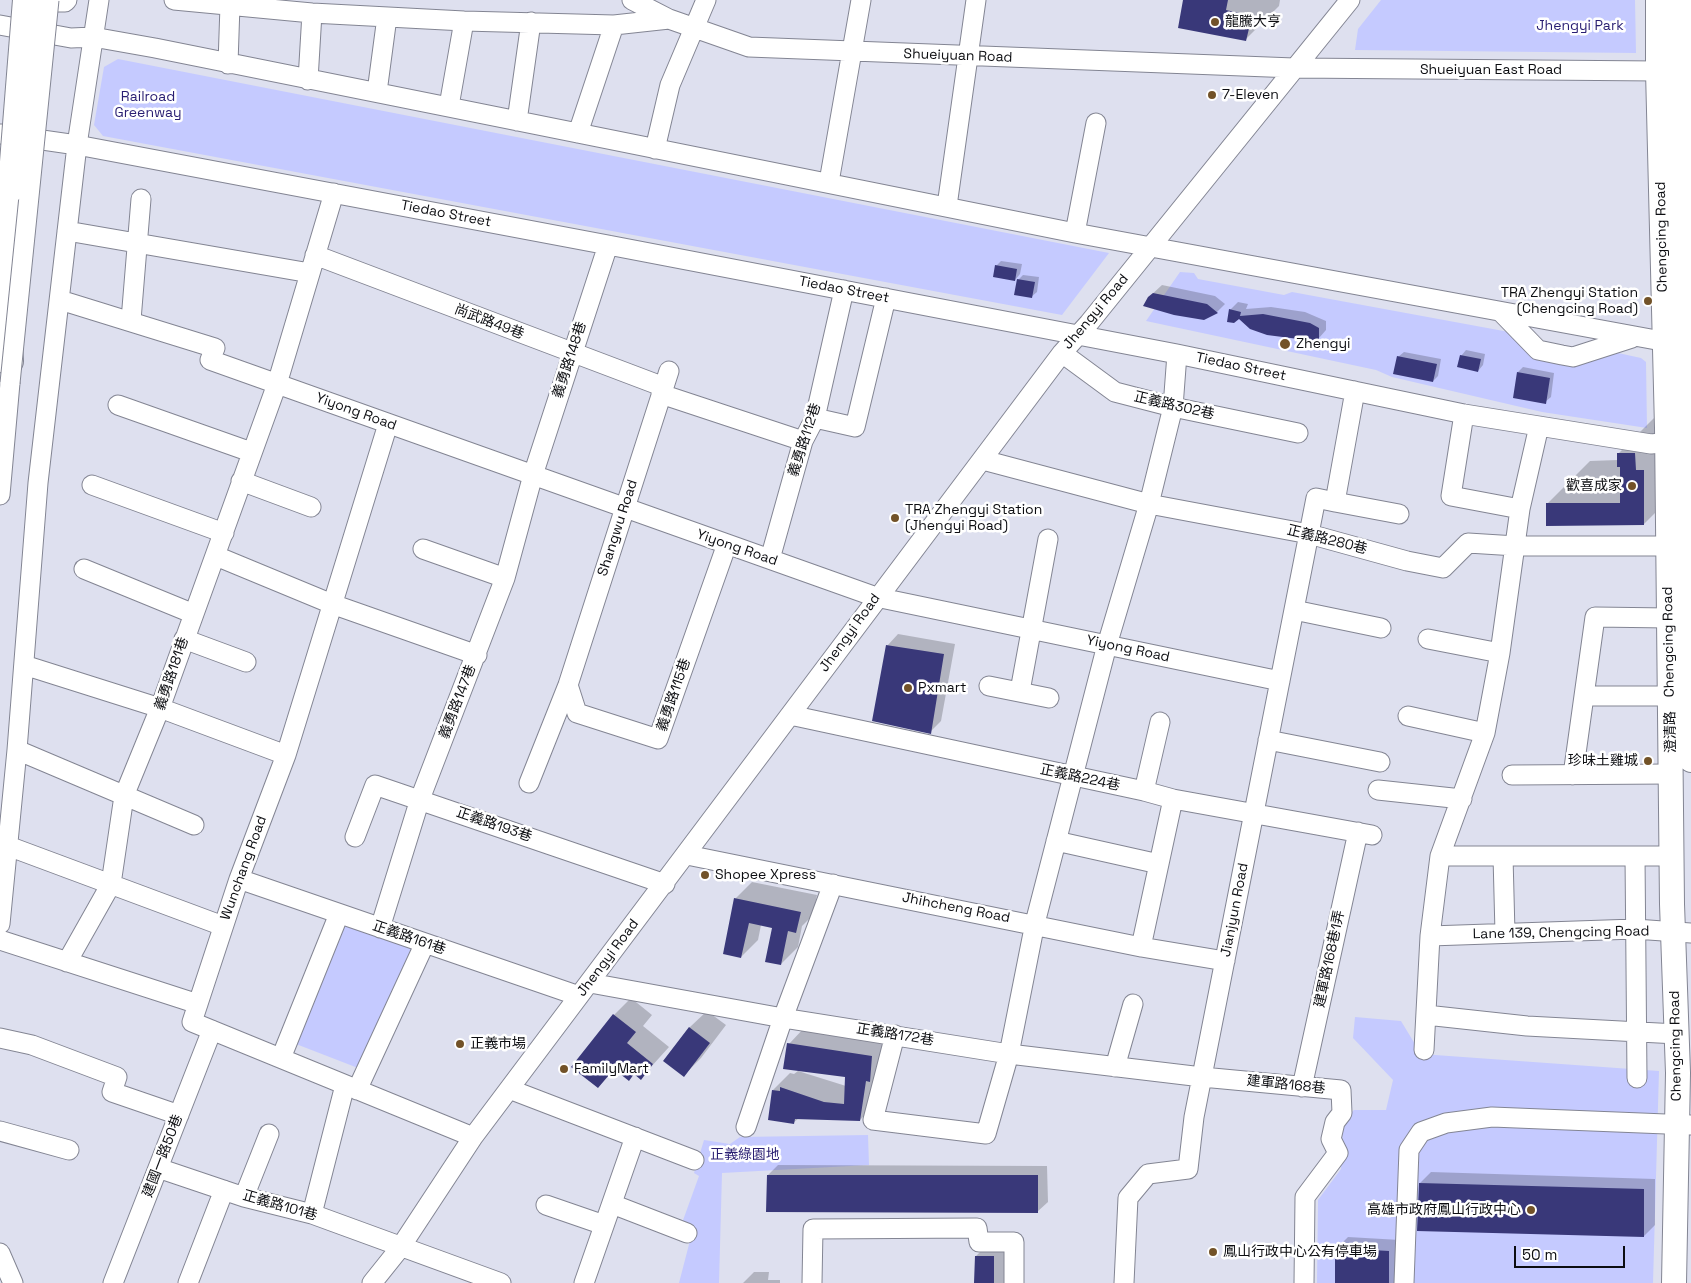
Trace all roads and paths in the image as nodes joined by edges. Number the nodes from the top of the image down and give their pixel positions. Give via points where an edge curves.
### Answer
1 (22, 0) edge
2 (27, 0) edge
3 (49, 0) edge
4 (66, 0) edge
5 (98, 0) edge
6 (184, 0) edge
7 (632, 0) edge
8 (706, 0) edge
9 (861, 0) edge
10 (976, 0) edge
11 (1350, 0) edge
12 (1658, 0) edge
13 (1680, 0) edge
14 (230, 5) junction
15 (312, 12) junction
16 (0, 13) edge
17 (387, 17) junction
18 (669, 19) junction
19 (464, 21) junction
20 (531, 22) junction
21 (0, 25) edge
22 (614, 25) junction
23 (695, 28) junction
24 (93, 37) junction
25 (851, 52) junction
26 (968, 56) junction
27 (228, 64) junction
28 (1294, 68) junction
29 (1658, 71) junction
30 (308, 80) junction
31 (1686, 90) edge
32 (377, 92) junction
33 (448, 106) junction
34 (517, 121) junction
35 (1096, 123) dead end
36 (578, 133) junction
37 (0, 134) edge
38 (77, 146) junction
39 (655, 149) junction
40 (829, 182) junction
41 (334, 193) junction
42 (141, 199) dead end
43 (1687, 200) edge
44 (947, 206) junction
45 (67, 231) junction
46 (1075, 233) junction
47 (136, 243) junction
48 (608, 245) junction
49 (1152, 246) junction
50 (313, 264) junction
51 (1688, 281) edge
52 (844, 290) junction
53 (886, 298) junction
54 (60, 300) junction
55 (1501, 312) junction
56 (131, 320) junction
57 (1077, 336) junction
58 (1634, 337) junction
59 (1680, 345) edge
60 (1062, 353) junction
61 (572, 354) junction
62 (1177, 354) junction
63 (10, 383) junction
64 (277, 384) junction
65 (665, 384) junction
66 (1355, 391) junction
67 (118, 405) dead end
68 (1173, 407) junction
69 (1464, 414) junction
70 (815, 418) junction
71 (388, 424) junction
72 (1538, 426) junction
73 (1298, 433) dead end
74 (1682, 440) edge
75 (803, 441) junction
76 (251, 452) junction
77 (983, 460) junction
78 (532, 475) junction
79 (241, 481) junction
80 (92, 486) dead end
81 (0, 494) edge
82 (1334, 502) junction
83 (1149, 504) junction
84 (311, 507) dead end
85 (624, 508) junction
86 (1520, 509) junction
87 (1399, 514) dead end
88 (224, 533) junction
89 (1308, 534) junction
90 (1048, 539) dead end
91 (727, 544) junction
92 (1516, 546) junction
93 (1667, 546) junction
94 (423, 549) dead end
95 (216, 556) junction
96 (770, 559) junction
97 (84, 569) dead end
98 (504, 578) junction
99 (876, 597) junction
100 (332, 604) junction
101 (1294, 610) junction
102 (194, 614) junction
103 (1668, 618) junction
104 (1381, 628) dead end
105 (1032, 630) junction
106 (1428, 638) dead end
107 (184, 639) junction
108 (1107, 645) junction
109 (1500, 653) junction
110 (476, 655) junction
111 (246, 662) dead end
112 (24, 665) junction
113 (1690, 673) edge
114 (1280, 681) junction
115 (568, 685) junction
116 (989, 686) dead end
117 (1020, 690) junction
118 (1584, 696) junction
119 (1670, 696) junction
120 (1049, 698) dead end
121 (160, 708) junction
122 (790, 715) junction
123 (1408, 716) dead end
124 (1160, 722) dead end
125 (1485, 733) junction
126 (1268, 740) junction
127 (17, 750) junction
128 (286, 755) junction
129 (1691, 760) edge
130 (1380, 762) dead end
131 (1671, 774) junction
132 (1512, 775) dead end
133 (1573, 775) junction
134 (1074, 777) junction
135 (529, 783) dead end
136 (1378, 790) dead end
137 (1144, 791) junction
138 (124, 796) junction
139 (420, 799) junction
140 (1173, 799) junction
141 (1462, 799) junction
142 (1254, 814) junction
143 (194, 825) dead end
144 (1365, 834) joint
145 (355, 837) dead end
146 (1056, 841) junction
147 (8, 846) junction
148 (687, 855) junction
149 (1440, 856) junction
150 (1503, 856) junction
151 (1635, 856) junction
152 (1672, 856) junction
153 (1159, 864) junction
154 (239, 879) junction
155 (111, 884) junction
156 (665, 884) junction
157 (833, 884) junction
158 (340, 914) junction
159 (1035, 923) junction
160 (0, 924) edge
161 (223, 926) junction
162 (380, 928) junction
163 (1635, 929) junction
164 (1682, 932) edge
165 (1505, 933) junction
166 (1430, 936) junction
167 (0, 940) edge
168 (425, 943) junction
169 (1141, 947) junction
170 (1225, 961) junction
171 (67, 962) junction
172 (585, 990) junction
173 (198, 1004) junction
174 (1133, 1004) dead end
175 (1426, 1015) junction
176 (783, 1018) junction
177 (212, 1030) junction
178 (1637, 1031) junction
179 (1676, 1034) junction
180 (895, 1035) junction
181 (0, 1038) edge
182 (1424, 1050) dead end
183 (1009, 1054) junction
184 (281, 1058) junction
185 (1115, 1067) junction
186 (1202, 1077) junction
187 (1637, 1078) dead end
188 (351, 1087) junction
189 (1302, 1087) junction
190 (509, 1089) junction
191 (179, 1115) junction
192 (1684, 1125) edge
193 (746, 1127) dead end
194 (0, 1131) edge
195 (269, 1134) dead end
196 (473, 1137) junction
197 (635, 1137) junction
198 (69, 1150) dead end
199 (694, 1160) dead end
200 (158, 1168) junction
201 (224, 1190) junction
202 (244, 1196) junction
203 (612, 1204) junction
204 (546, 1205) dead end
205 (312, 1214) junction
206 (604, 1225) junction
207 (687, 1233) dead end
208 (400, 1248) junction
209 (0, 1253) edge
210 (13, 1283) edge
211 (113, 1283) edge
212 (188, 1283) edge
213 (372, 1283) edge
214 (501, 1283) edge
215 (584, 1283) edge
216 (812, 1283) edge
217 (1014, 1283) edge
218 (1124, 1283) edge
219 (1304, 1283) edge
220 (1404, 1283) edge
221 (1674, 1283) edge

1 - 4 street via 39,3
2 - 63 highway, bridge via 3,270
3 - 63 street, bridge
5 - 24 street
6 - 14 street
7 - 18 street, Shueiyuan Road
8 - 23 street
9 - 25 street
10 - 26 street
11 - 28 street, Jhengyi Road
12 - 29 main road, Chengcing Road
13 - 31 main road, Chengcing Road
14 - 15 street
14 - 27 street
15 - 17 street
15 - 30 street
16 - 24 street via 73,26
17 - 19 street
17 - 32 street
18 - 22 street
18 - 23 street, Shueiyuan Road
19 - 20 street
19 - 33 street
20 - 22 street
20 - 34 street
21 - 24 street via 71,38
22 - 36 street
23 - 25 street, Shueiyuan Road via 749,47
23 - 39 street via 670,85
24 - 27 street
24 - 38 street
25 - 26 street, Shueiyuan Road
25 - 40 street
26 - 28 street, Shueiyuan Road
26 - 44 street
27 - 30 street
28 - 29 street, Shueiyuan East Road
28 - 49 street, Jhengyi Road
29 - 31 street
29 - 59 main road, Chengcing Road
30 - 32 street
31 - 43 main road, Chengcing Road
32 - 33 street
33 - 34 street
34 - 36 street
35 - 46 street
36 - 39 street
37 - 38 street, Tiedao Street
38 - 41 street, Tiedao Street
38 - 45 street
39 - 40 street
40 - 44 street
41 - 48 street, Tiedao Street
41 - 50 street, 義勇路181巷
42 - 47 street
43 - 51 main road, Chengcing Road
44 - 46 street
45 - 47 street, 尚武路49巷
45 - 54 street
46 - 49 street
47 - 50 street, 尚武路49巷
47 - 56 street
48 - 52 street, Tiedao Street
48 - 61 street, 義勇路148巷
49 - 55 street
49 - 57 street, Jhengyi Road
50 - 61 street, 尚武路49巷
50 - 64 street, 義勇路181巷
51 - 59 main road, Chengcing Road
52 - 53 street, Tiedao Street
52 - 70 street, 義勇路112巷
53 - 57 street, Tiedao Street
53 - 70 street via 854,427
54 - 56 street
54 - 112 street via 38,483
55 - 58 street
55 - 58 street via 1538,350 1562,355 1573,357
56 - 64 street, Yiyong Road via 215,348 210,360
57 - 60 street, Jhengyi Road
57 - 62 street, Tiedao Street
58 - 59 street
59 - 74 main road, Chengcing Road
60 - 68 street, 正義路302巷 via 1114,392
60 - 77 street, Jhengyi Road
61 - 65 street, 尚武路49巷
61 - 78 street, 義勇路148巷
62 - 66 street, Tiedao Street
62 - 68 street
63 - 81 street
64 - 71 street, Yiyong Road
64 - 76 street, 義勇路181巷
65 - 75 street, 尚武路49巷
65 - 85 street, Shangwu Road
66 - 69 street, Tiedao Street
66 - 82 street
67 - 76 street
68 - 73 street, 正義路302巷
68 - 83 street
69 - 72 street, Tiedao Street
69 - 86 street via 1451,496
70 - 75 street, 義勇路112巷
71 - 78 street, Yiyong Road
71 - 100 street, Wunchang Road
72 - 74 street, Tiedao Street via 1651,444
72 - 86 street
74 - 93 main road, Chengcing Road
74 - 113 main road, Chengcing Road
74 - 164 main road, 澄清路
75 - 96 street, 義勇路112巷
76 - 79 street, 義勇路181巷
77 - 83 street, 正義路280巷
77 - 99 street, Jhengyi Road
78 - 85 street, Yiyong Road
78 - 98 street, 義勇路147巷
79 - 84 street
79 - 88 street, 義勇路181巷
80 - 88 street
82 - 87 street
82 - 89 street, Jianjyun Road via 1316,498
83 - 89 street, 正義路280巷
83 - 108 street
85 - 91 street, Yiyong Road
85 - 115 street, Shangwu Road
86 - 92 street
88 - 95 street, 義勇路181巷
89 - 92 street, 正義路280巷 via 1443,568 1468,543
89 - 101 street, Jianjyun Road
90 - 105 street
91 - 96 street, Yiyong Road
91 - 115 street, 義勇路115巷 via 658,739 577,713
92 - 93 street, 正義路280巷
92 - 109 street
93 - 103 main road, Chengcing Road
94 - 98 street
95 - 100 street
95 - 102 street, 義勇路181巷
96 - 99 street, Yiyong Road
97 - 102 street
98 - 110 street, 義勇路147巷
99 - 105 street, Yiyong Road
99 - 122 street, Jhengyi Road
100 - 110 street
100 - 128 street, Wunchang Road
101 - 104 street
101 - 114 street, Jianjyun Road
102 - 107 street, 義勇路181巷
103 - 118 street via 1595,617
103 - 119 main road, Chengcing Road
105 - 108 street, Yiyong Road
105 - 117 street
106 - 109 street
107 - 111 street
107 - 121 street, 義勇路181巷
108 - 114 street, Yiyong Road
108 - 134 street
109 - 125 street
110 - 139 street, 義勇路147巷
112 - 121 street
112 - 127 street
113 - 129 main road, Chengcing Road
114 - 126 street, Jianjyun Road
115 - 135 street, Shangwu Road
116 - 117 street
117 - 120 street
118 - 119 street
118 - 133 street
119 - 131 main road, Chengcing Road
121 - 128 street
121 - 138 street, 義勇路181巷
122 - 134 street, 正義路224巷
122 - 148 street, Jhengyi Road
123 - 125 street
124 - 137 street
125 - 141 street
126 - 130 street
126 - 142 street, Jianjyun Road
127 - 138 street
127 - 147 street
128 - 154 street, Wunchang Road
131 - 133 street
131 - 152 main road, Chengcing Road
132 - 133 street
134 - 137 street, 正義路224巷
134 - 146 street
136 - 141 street
137 - 140 street, 正義路224巷
138 - 143 street
138 - 155 street, 義勇路181巷
139 - 145 street, 正義路193巷 via 376,785
139 - 156 street, 正義路193巷
139 - 162 street, 義勇路147巷
140 - 142 street, 正義路224巷
140 - 153 street
141 - 149 street
142 - 144 street, 正義路224巷
142 - 170 street, Jianjyun Road
144 - 189 street, 建軍路168巷1弄
146 - 153 street
146 - 159 street
147 - 155 street
147 - 160 street
148 - 156 street, Jhengyi Road
148 - 157 street, Jhihcheng Road
149 - 150 street
149 - 166 street
150 - 151 street
150 - 165 street
151 - 152 street
151 - 163 street
152 - 164 main road, Chengcing Road
153 - 169 street
154 - 158 street, 正義路161巷
154 - 161 street, Wunchang Road
155 - 161 street
155 - 171 street, 義勇路181巷
156 - 172 street, Jhengyi Road
157 - 159 street, Jhihcheng Road
157 - 176 street
158 - 162 street, 正義路161巷
158 - 184 street
159 - 169 street, Jhihcheng Road
159 - 183 street
161 - 173 street, Wunchang Road
162 - 168 street, 正義路161巷
163 - 164 street, Lane 139, Chengcing Road
163 - 165 street, Lane 139, Chengcing Road
163 - 178 street
164 - 179 main road, Chengcing Road
165 - 166 street, Lane 139, Chengcing Road
166 - 175 street
167 - 171 street
168 - 172 street, 正義路161巷
168 - 188 street
169 - 170 street, Jhihcheng Road
170 - 186 street, Jianjyun Road
171 - 173 street
172 - 176 street, 正義路172巷
172 - 190 street, Jhengyi Road
173 - 177 street, Wunchang Road via 192,1022
174 - 185 street
175 - 178 street via 1527,1026
175 - 182 street
176 - 180 street, 正義路172巷
176 - 193 street
177 - 184 street, Wunchang Road
177 - 191 street, 建國一路50巷
178 - 179 street
178 - 187 street
179 - 192 main road, Chengcing Road
180 - 183 street, 正義路172巷
180 - 183 street via 872,1120 986,1134
181 - 191 street via 32,1045 117,1077 112,1092
183 - 185 street, 正義路172巷
184 - 188 street, Wunchang Road
185 - 186 street, 正義路172巷
186 - 189 street, 建軍路168巷
186 - 218 street, Jianjyun Road via 1188,1169 1148,1174 1128,1198
188 - 196 street, Wunchang Road
188 - 205 street
189 - 219 street, 建軍路168巷 via 1341,1090 1342,1113 1334,1122 1331,1139 1338,1153 1305,1197
190 - 196 street, Jhengyi Road
190 - 197 street
191 - 200 street, 建國一路50巷
192 - 220 street via 1492,1117 1446,1123 1421,1132 1409,1150
192 - 221 main road, Chengcing Road
194 - 198 street
195 - 202 street
196 - 208 street, Jhengyi Road
197 - 199 street
197 - 203 street
200 - 201 street, 正義路101巷
200 - 211 street, 建國一路50巷
201 - 202 street, 正義路101巷
201 - 212 street
202 - 205 street, 正義路101巷
203 - 206 street
203 - 207 street
204 - 206 street
205 - 208 street, 正義路101巷
206 - 215 street
208 - 213 street, Jhengyi Road
208 - 214 street, 正義路101巷
209 - 210 street
216 - 217 street via 813,1229 978,1228 979,1242 1014,1242

